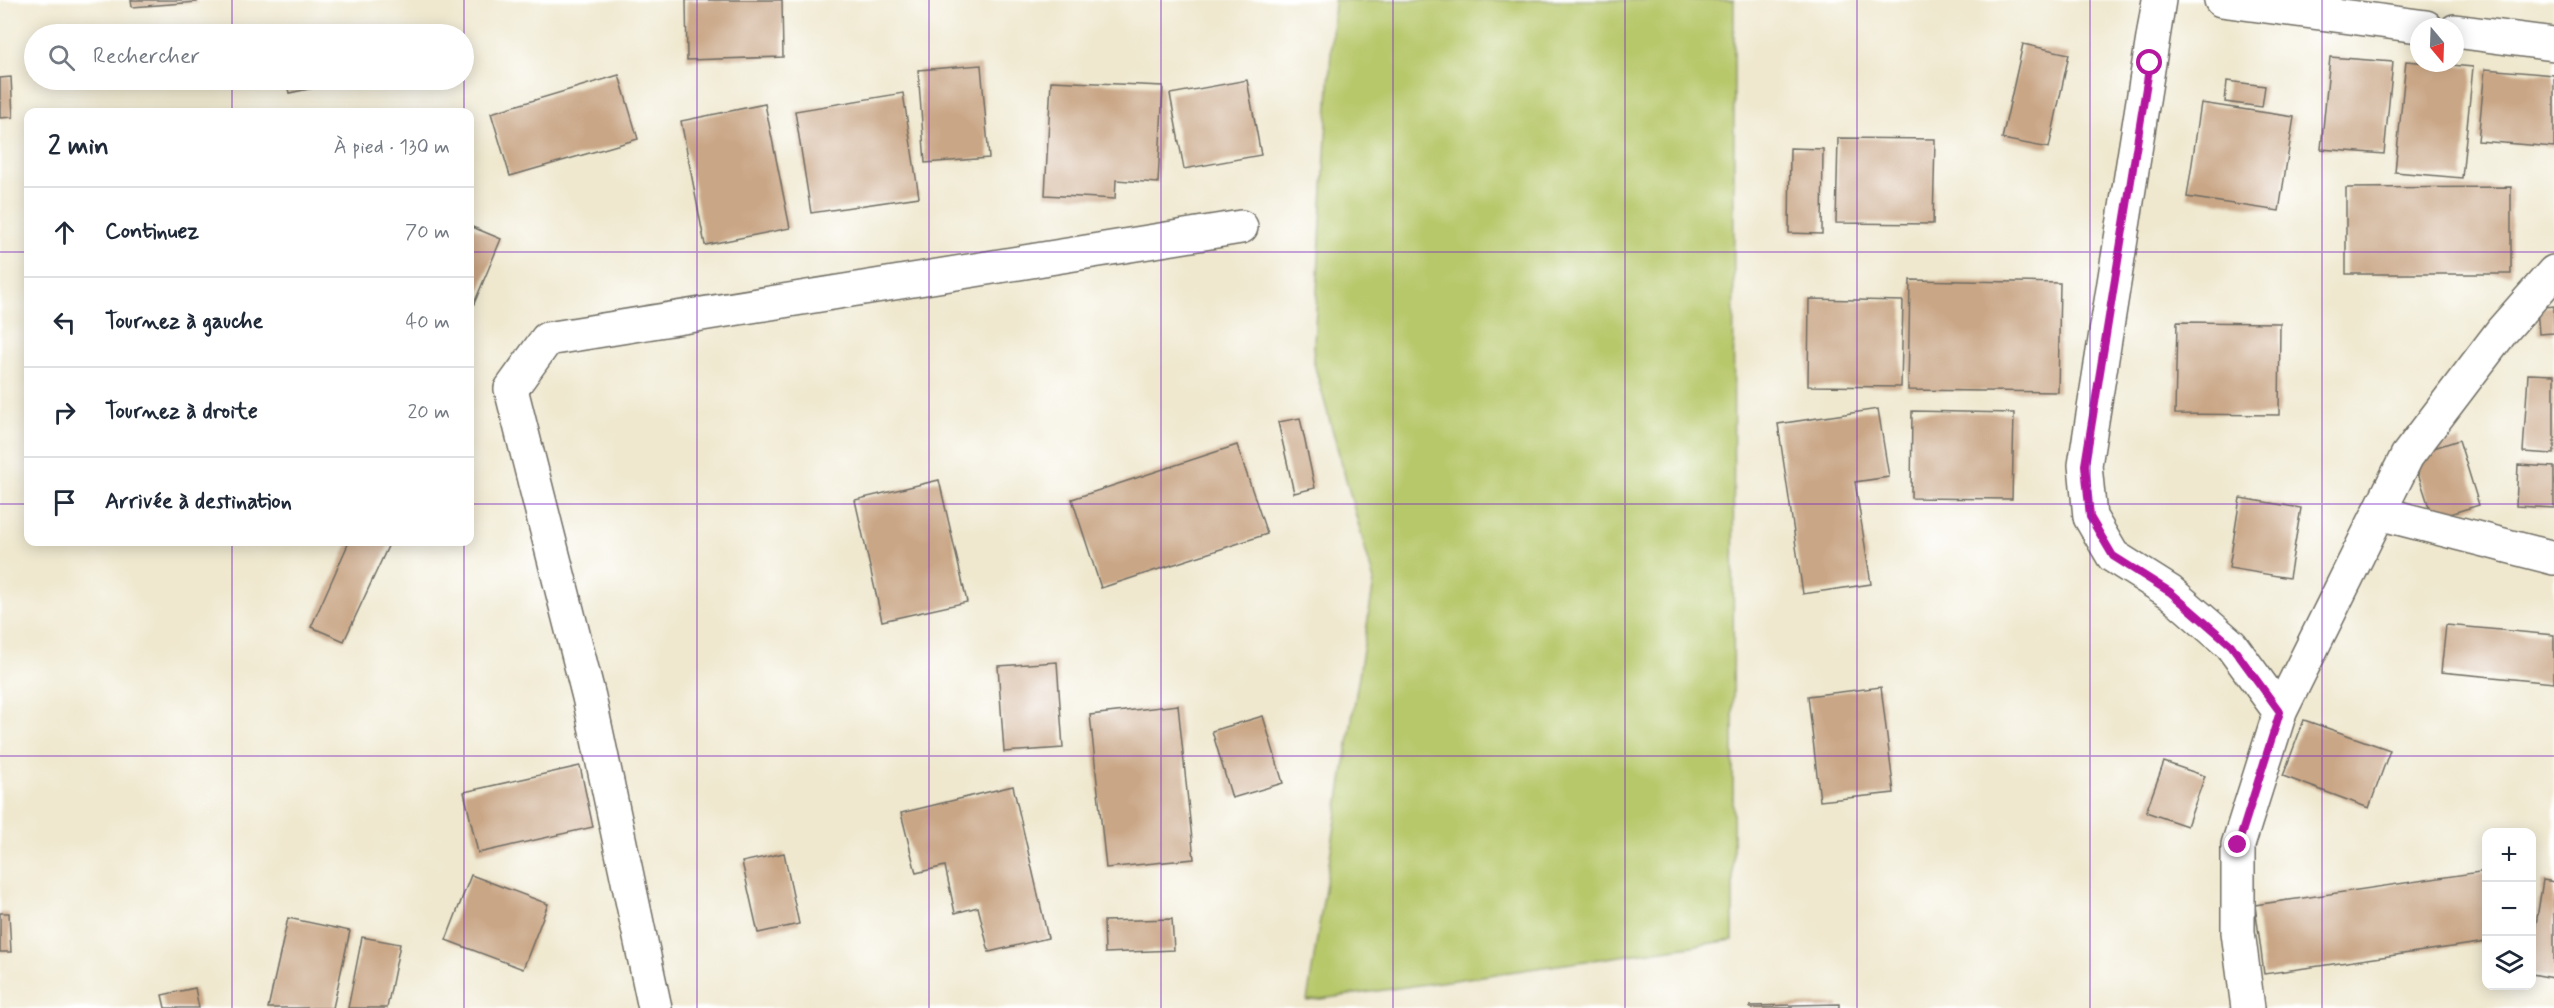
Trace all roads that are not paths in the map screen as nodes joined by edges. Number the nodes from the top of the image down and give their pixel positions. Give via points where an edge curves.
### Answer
1 (2159, 0) edge
2 (2222, 0) edge
3 (2410, 25) edge
4 (2464, 32) edge
5 (2554, 44) edge
6 (1240, 227) dead end
7 (2554, 272) edge
8 (2379, 513) junction
9 (2554, 558) edge
10 (2280, 712) junction
11 (654, 1008) edge
12 (2248, 1008) edge

1 - 10 street via 2085,465 2090,517 2113,556 2170,592 2231,645
2 - 3 street
4 - 5 street
6 - 11 street via 547,339 511,389 589,698
7 - 8 street via 2502,332 2407,456
8 - 9 street
8 - 10 street
10 - 12 street via 2238,845 2238,932

